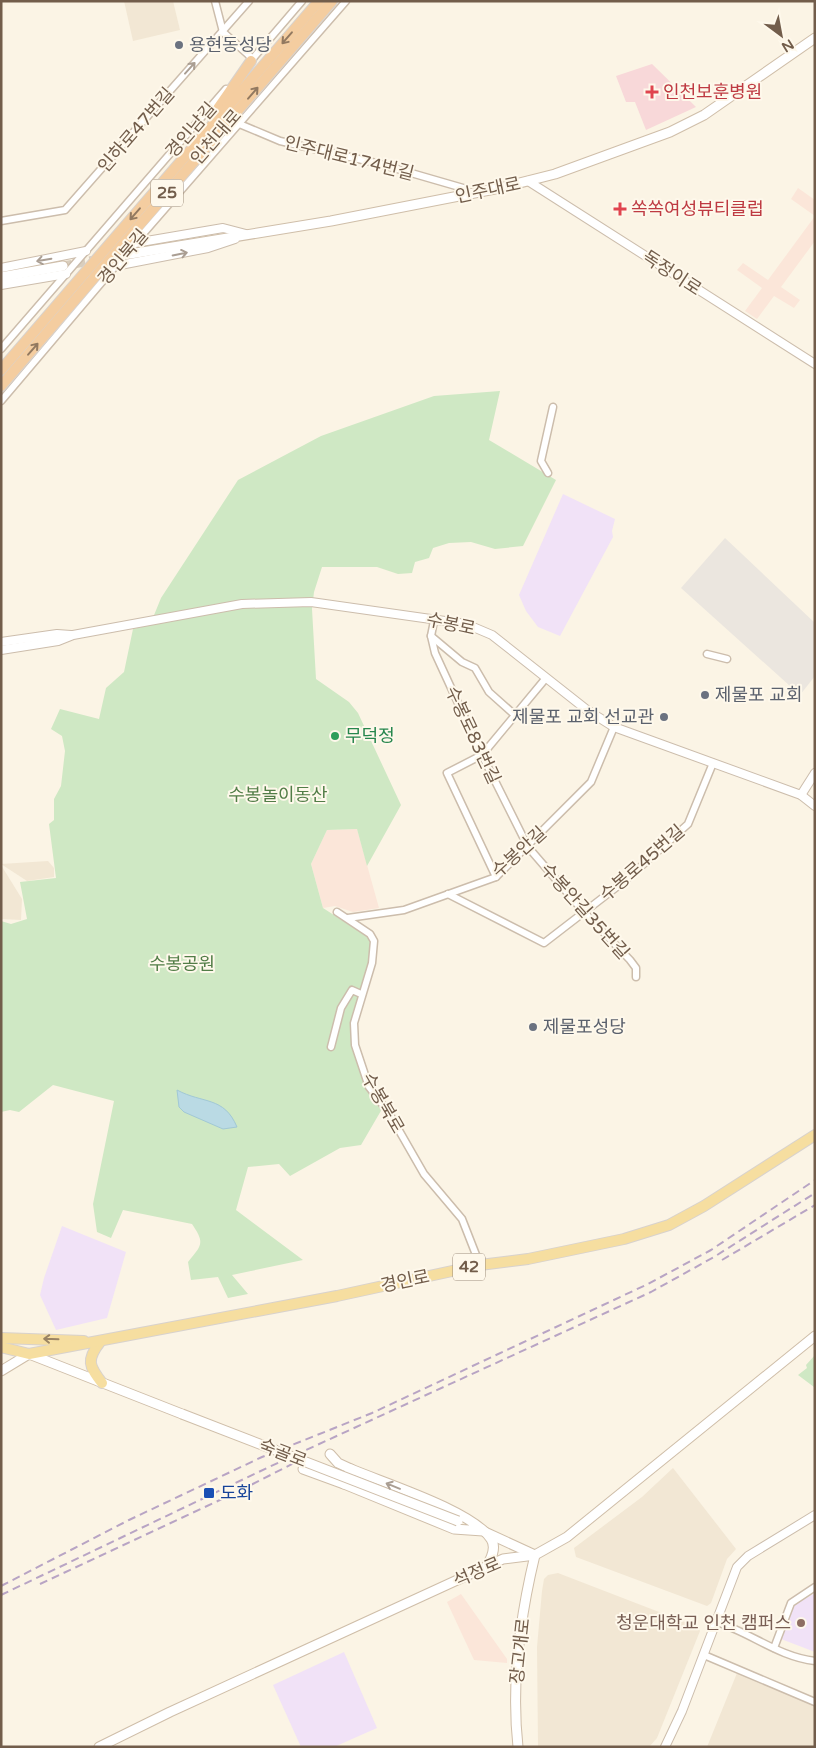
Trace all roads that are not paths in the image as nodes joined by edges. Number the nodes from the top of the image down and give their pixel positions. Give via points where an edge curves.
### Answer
1 (215, 1) edge
2 (249, 1) edge
3 (302, 1) edge
4 (319, 1) edge
5 (332, 1) edge
6 (346, 1) edge
7 (223, 32) junction
8 (815, 38) edge
9 (252, 60) junction
10 (238, 124) junction
11 (208, 130) junction
12 (528, 181) junction
13 (462, 192) junction
14 (1, 221) edge
15 (246, 234) junction
16 (135, 243) junction
17 (86, 251) junction
18 (130, 254) dead end
19 (115, 266) junction
20 (1, 268) edge
21 (65, 270) junction
22 (1, 277) edge
23 (1, 285) edge
24 (1, 349) edge
25 (815, 364) edge
26 (1, 370) edge
27 (1, 386) edge
28 (1, 401) edge
29 (552, 407) dead end
30 (548, 473) dead end
31 (434, 621) junction
32 (73, 635) junction
33 (431, 636) junction
34 (1, 642) edge
35 (1, 650) edge
36 (707, 654) dead end
37 (728, 659) dead end
38 (546, 678) junction
39 (516, 716) junction
40 (614, 727) junction
41 (482, 755) junction
42 (713, 763) junction
43 (815, 773) edge
44 (801, 795) junction
45 (815, 806) edge
46 (528, 847) junction
47 (496, 877) junction
48 (448, 894) junction
49 (338, 912) dead end
50 (584, 912) junction
51 (347, 918) junction
52 (636, 976) dead end
53 (361, 994) junction
54 (331, 1047) dead end
55 (815, 1135) edge
56 (480, 1265) junction
57 (815, 1336) edge
58 (1, 1338) edge
59 (100, 1342) junction
60 (1, 1346) edge
61 (29, 1354) junction
62 (1, 1371) edge
63 (102, 1383) junction
64 (330, 1454) dead end
65 (303, 1469) dead end
66 (351, 1469) junction
67 (344, 1484) junction
68 (815, 1515) edge
69 (483, 1531) junction
70 (535, 1556) junction
71 (486, 1567) junction
72 (815, 1587) edge
73 (717, 1622) junction
74 (774, 1648) junction
75 (704, 1655) junction
76 (815, 1662) edge
77 (815, 1702) edge
78 (99, 1747) edge
79 (518, 1747) edge
80 (666, 1747) edge

1 - 7 street
2 - 7 street, 인하로47번길
3 - 9 street, 경인남길
4 -> 11 highway, 인천대로 / 25
27 -> 5 highway, 인천대로 / 25
6 - 10 street, 경인북길
7 - 9 street
14 -> 7 street, 인하로47번길 via 65,210
8 - 12 main road, 인주대로 via 735,95 670,132
9 - 11 highway via 218,107
9 - 17 street, 경인남길
10 - 13 street, 인주대로174번길 via 280,141 376,163
10 - 16 street, 경인북길
11 -> 26 highway, 인천대로 / 25
12 - 13 main road, 인주대로 via 475,193
12 - 25 street, 독정이로
13 - 15 main road, 인주대로 via 331,221
15 - 16 street via 223,228
15 - 18 main road, 인주대로
19 -> 15 street via 208,248
16 - 19 street, 경인북길
17 -> 20 street
17 - 21 street, 경인남길
19 - 28 street, 경인북길
21 - 22 main road
21 - 23 street
21 - 24 street, 경인남길
29 - 30 street via 541,460
31 - 32 street, 수봉로 via 311,602 242,604
31 - 33 street, 수봉로83번길
31 - 38 street, 수봉로 via 466,624 492,635
32 - 34 street, 수봉로 via 57,634
32 - 35 street, 수봉로 via 58,641
33 - 39 street via 462,662 475,668 489,692
33 - 41 street, 수봉로83번길 via 435,653
36 - 37 street
38 - 39 street
38 - 40 street, 수봉로
39 - 41 street
40 - 42 street, 수봉로
40 - 46 street, 수봉안길 via 591,782
41 - 46 street, 수봉로83번길
41 - 47 street via 447,773
42 - 44 street, 수봉로
42 - 50 street, 수봉로45번길 via 688,824
43 - 44 street
44 - 45 street, 수봉로
46 - 47 street, 수봉안길
46 - 50 street, 수봉안길35번길
47 - 48 street, 수봉안길
48 - 50 street, 수봉로45번길 via 544,943
48 - 51 street, 수봉안길 via 404,910
49 - 51 street, 수봉북로
50 - 52 street, 수봉안길35번길 via 630,960 636,968
51 - 53 street, 수봉북로 via 370,934 374,941 372,963
53 - 54 street via 352,990 341,1008
53 - 56 street, 수봉북로 via 354,1023 355,1045 369,1087 389,1113 424,1174 462,1218
55 - 56 main road, 경인로 / 42 via 669,1225 624,1239 528,1259
56 - 59 main road, 경인로 / 42
57 - 70 main road, 석정로 via 567,1537
59 -> 58 main road
59 - 61 main road, 경인로 / 42
59 - 63 main road via 90,1361
60 - 61 main road, 경인로 / 42
61 - 62 main road
61 - 63 main road, 숙골로
63 - 69 main road, 숙골로, bridge
64 - 66 main road via 338,1463
65 - 67 main road
66 - 67 main road
69 -> 66 main road via 462,1514
67 - 69 main road via 454,1529
68 - 73 street via 740,1563
69 - 70 main road, 숙골로
69 - 71 main road via 494,1544 492,1558
70 - 71 main road, 석정로 via 503,1559
70 - 79 main road, 장고개로 via 528,1585 515,1686
71 - 78 main road, 석정로
72 - 74 street via 790,1603
73 - 74 street
73 - 75 street
74 - 76 street via 792,1657
75 - 77 street
75 - 80 street

